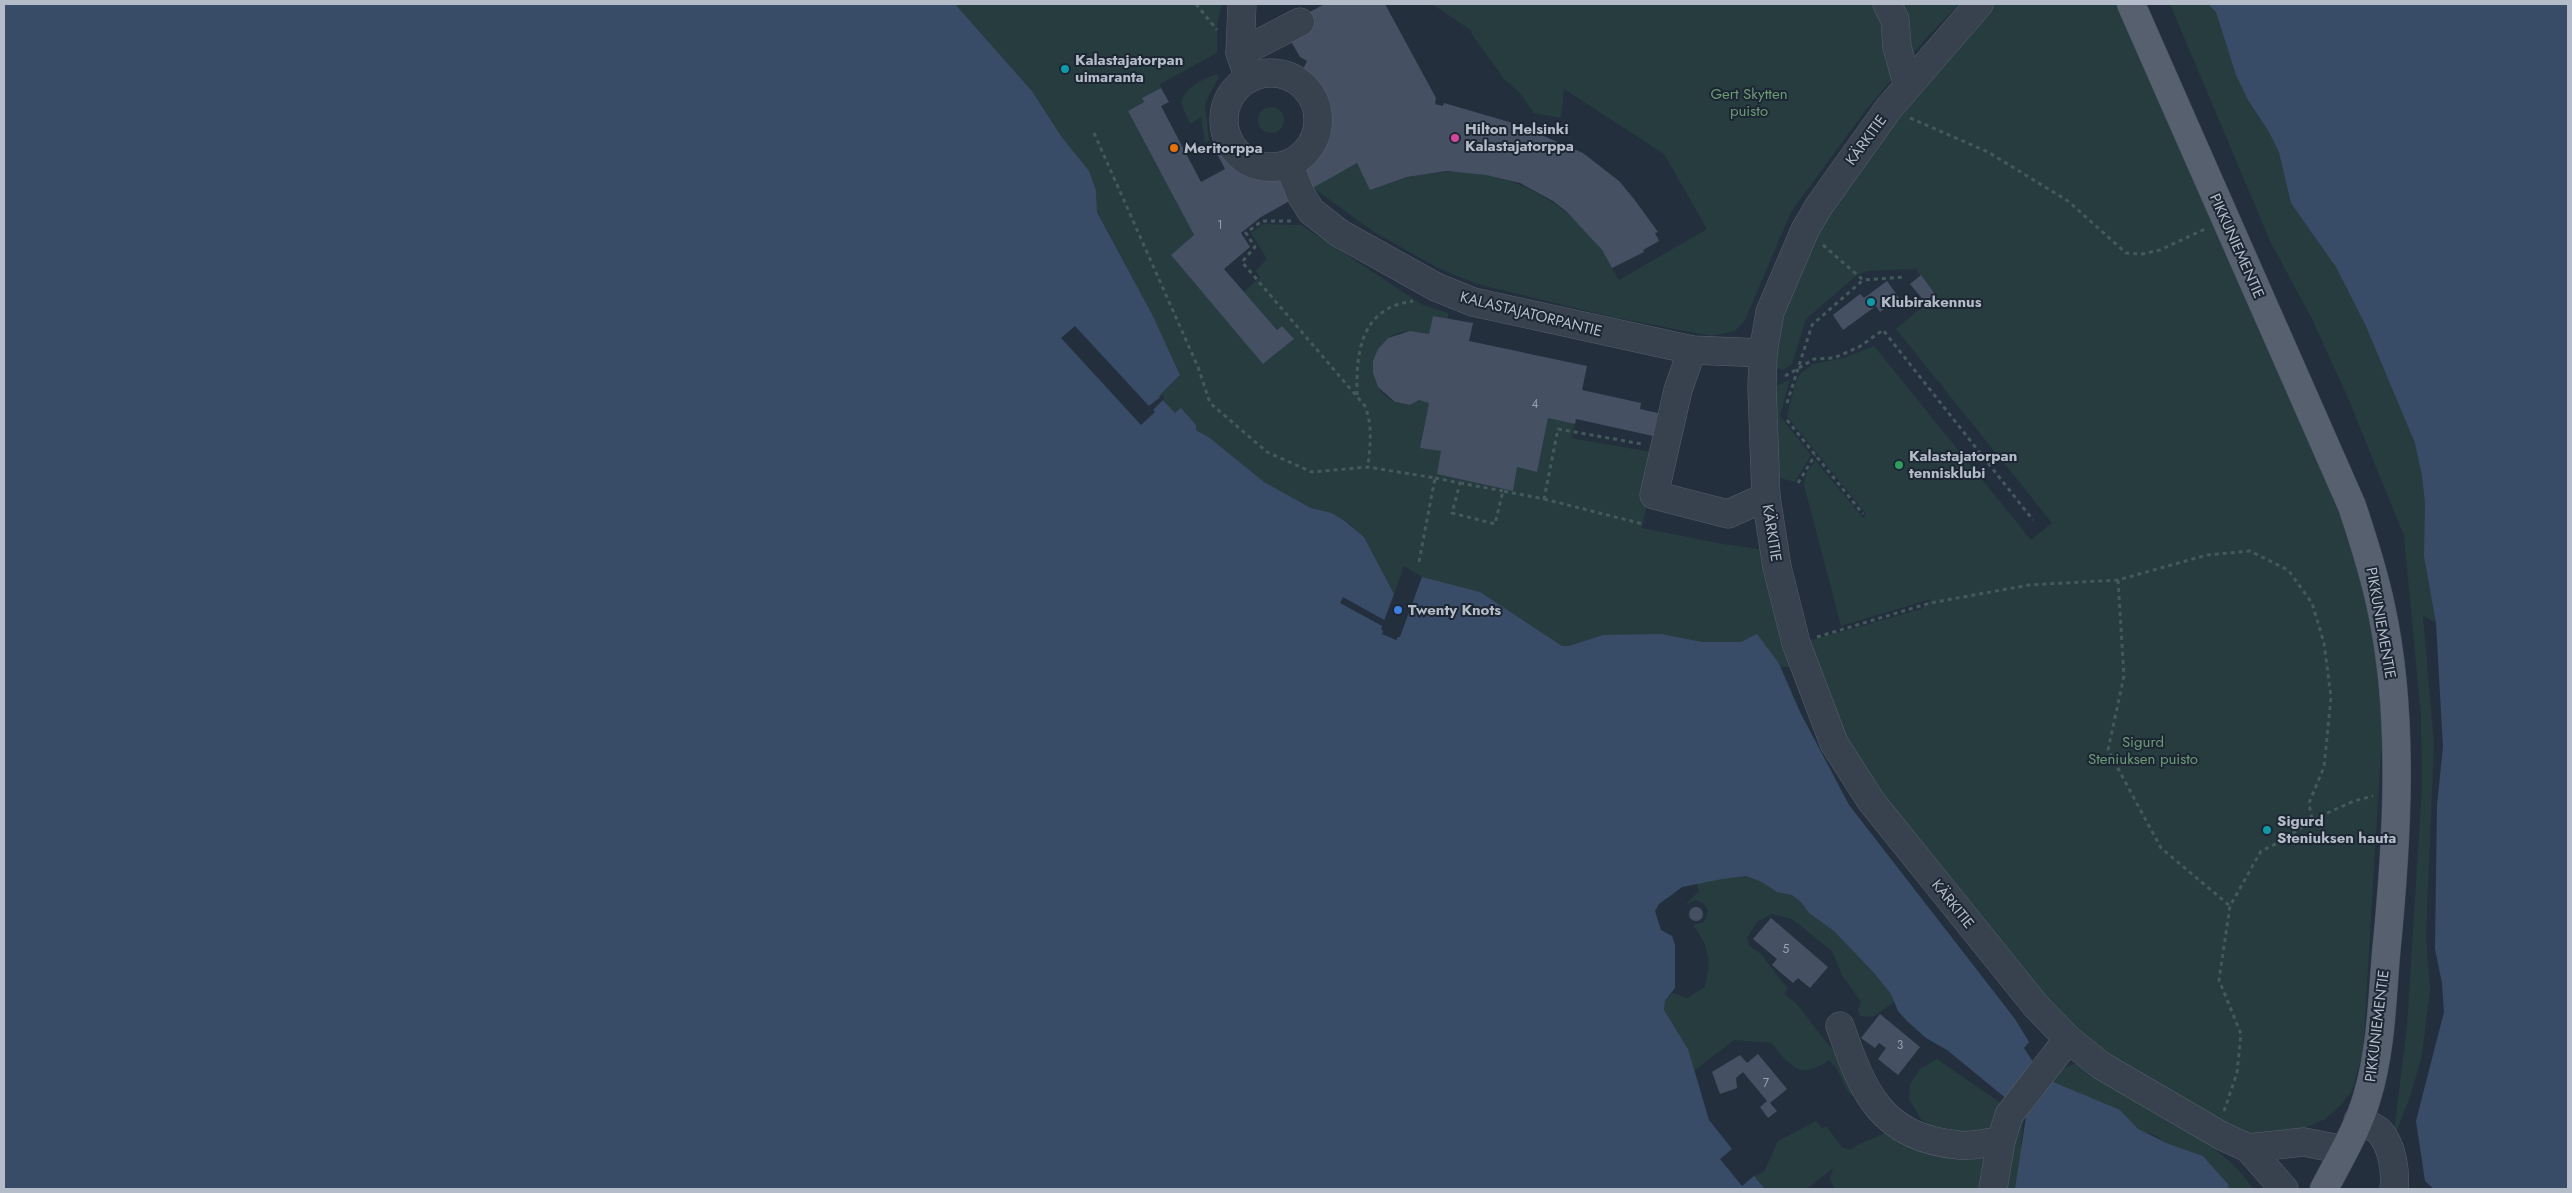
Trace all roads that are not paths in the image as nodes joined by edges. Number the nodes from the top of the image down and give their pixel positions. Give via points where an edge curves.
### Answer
1 (1242, 4) edge
2 (1887, 4) edge
3 (1979, 4) edge
4 (2131, 4) edge
5 (1300, 22) dead end
6 (1237, 55) junction
7 (1908, 86) junction
8 (1289, 165) junction
9 (1692, 350) junction
10 (1763, 353) junction
11 (1766, 497) junction
12 (1840, 1026) dead end
13 (2068, 1039) junction
14 (2358, 1120) junction
15 (2001, 1140) junction
16 (2248, 1148) junction
17 (2344, 1150) junction
18 (1994, 1189) edge
19 (2284, 1189) edge
20 (2324, 1189) edge
21 (2394, 1189) edge

1 - 6 street
2 - 7 street via 1895,20 1897,47
3 - 7 street, KÄRKITIE
4 - 14 main road, PIKKUNIEMENTIE via 2352,506 2382,609 2392,685 2397,790 2380,1021 2372,1079
5 - 6 street
6 - 8 street via 1236,88 1224,111 1227,138 1238,154 1253,165 1268,168
6 - 8 street via 1268,73 1287,75 1308,90 1316,103 1319,116 1315,139 1302,157
7 - 10 street, KÄRKITIE via 1889,108 1805,230 1770,312
8 - 9 street, KALASTAJATORPANTIE via 1311,211 1339,233 1436,287 1473,302
9 - 10 street, KALASTAJATORPANTIE
9 - 11 street via 1678,390 1654,496 1728,514
10 - 11 street, KÄRKITIE
11 - 13 street, KÄRKITIE via 1777,567 1796,643 1834,743 1871,801 1929,875 2023,991
12 - 15 street via 1858,1075 1874,1104 1891,1122 1919,1136 1960,1146
13 - 15 street via 2009,1116
13 - 16 street, KÄRKITIE via 2102,1066 2216,1133
14 - 17 main road, PIKKUNIEMENTIE
14 - 21 street via 2379,1131 2388,1147 2396,1176
15 - 18 street
16 - 17 street via 2304,1142
16 - 19 street, KÄRKITIE
17 - 20 main road, PIKKUNIEMENTIE

